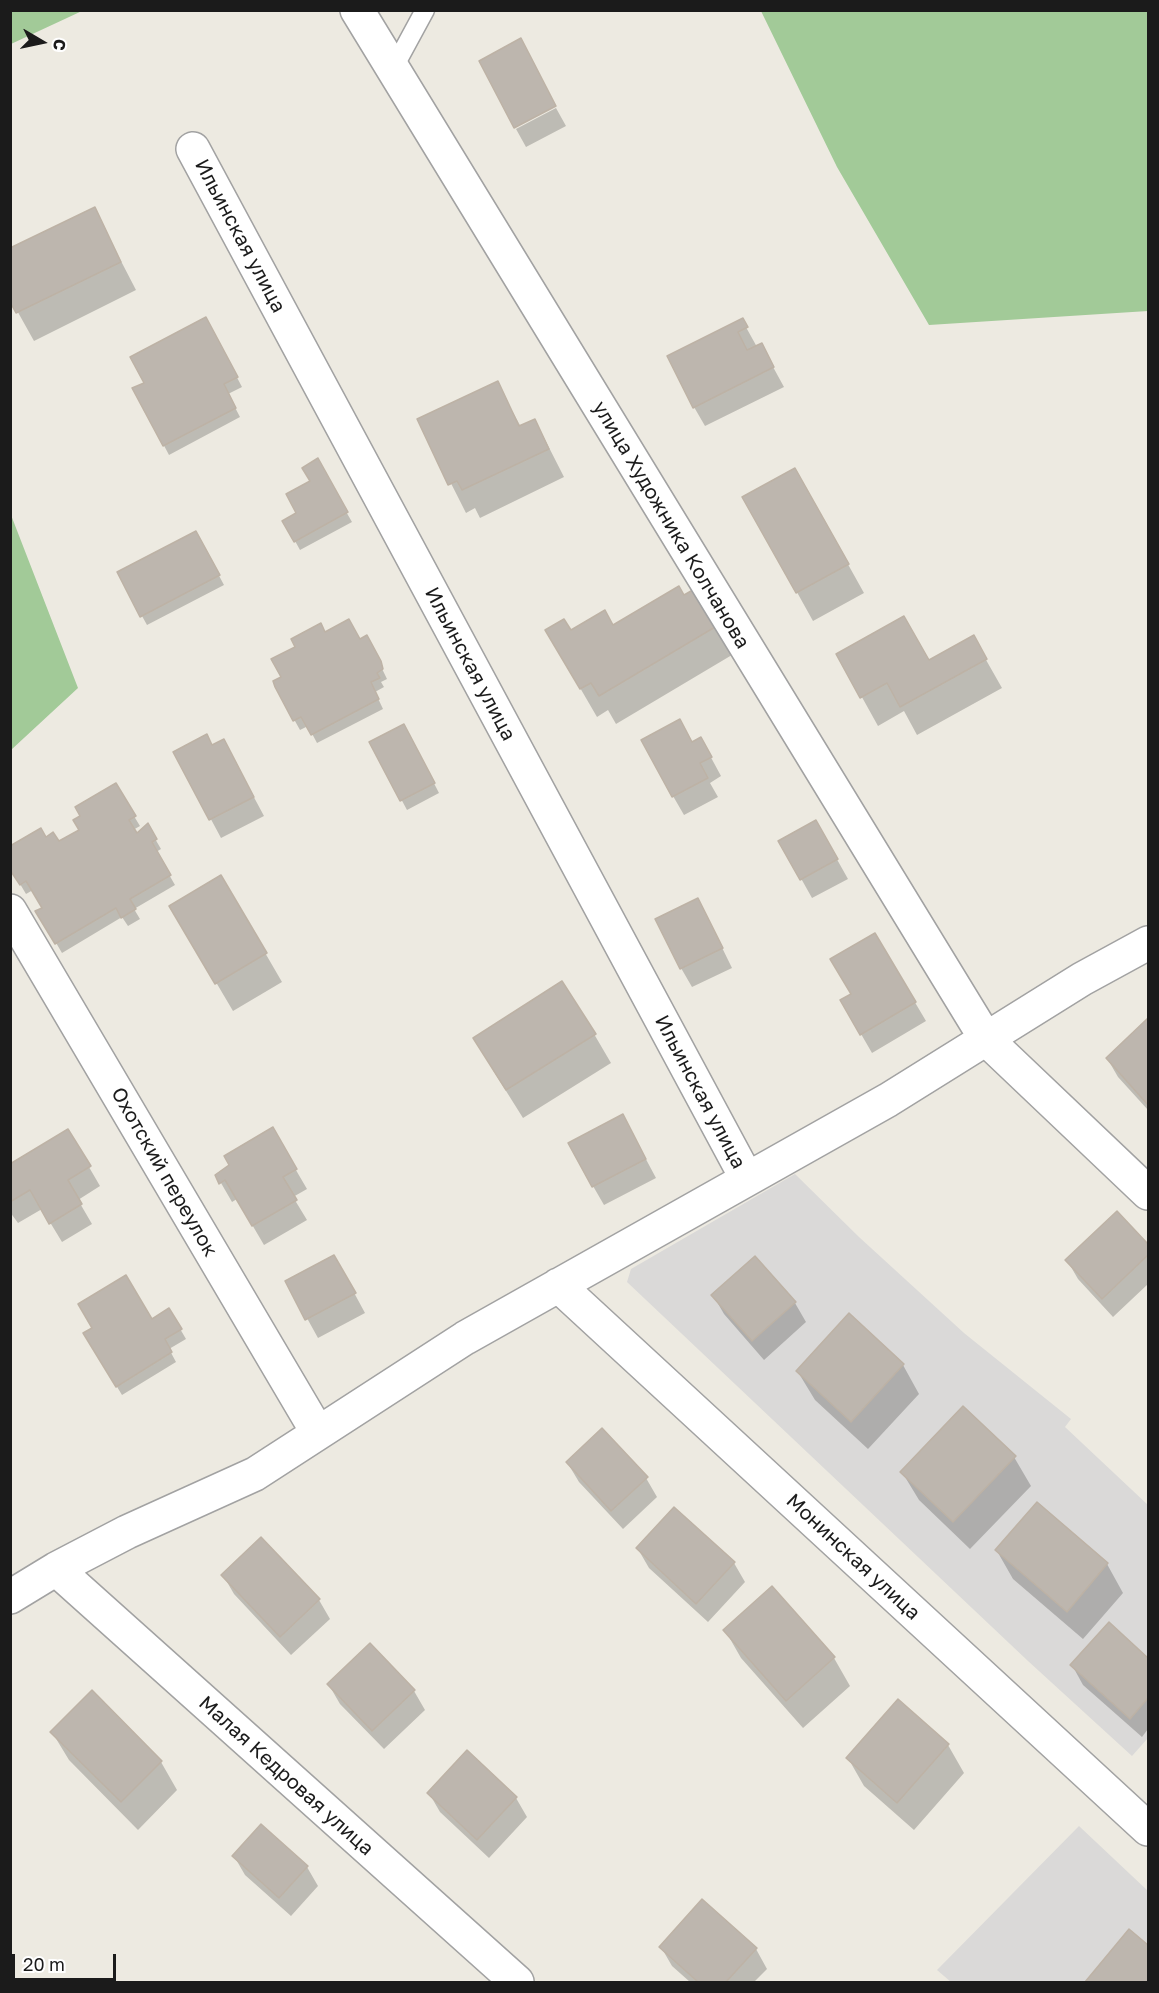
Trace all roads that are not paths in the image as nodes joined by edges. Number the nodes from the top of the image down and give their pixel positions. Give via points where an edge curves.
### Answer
1 (357, 10) edge
2 (424, 10) edge
3 (393, 69) junction
4 (193, 149) dead end
5 (10, 911) edge
6 (1149, 943) edge
7 (986, 1039) junction
8 (747, 1179) junction
9 (1149, 1193) edge
10 (558, 1285) junction
11 (318, 1433) junction
12 (56, 1569) junction
13 (10, 1597) edge
14 (1149, 1829) edge
15 (517, 1983) edge

1 - 3 street, улица Художника Колчанова
2 - 3 lane
3 - 7 street, улица Художника Колчанова
4 - 8 street, Ильинская улица
5 - 11 street, Охотский переулок
6 - 7 street via 1082,978
7 - 8 street via 888,1100
7 - 9 street, улица Художника Колчанова
8 - 10 street
10 - 11 street via 465,1338
10 - 14 street, Монинская улица
11 - 12 street via 255,1474
12 - 13 street
12 - 15 street, Малая Кедровая улица

